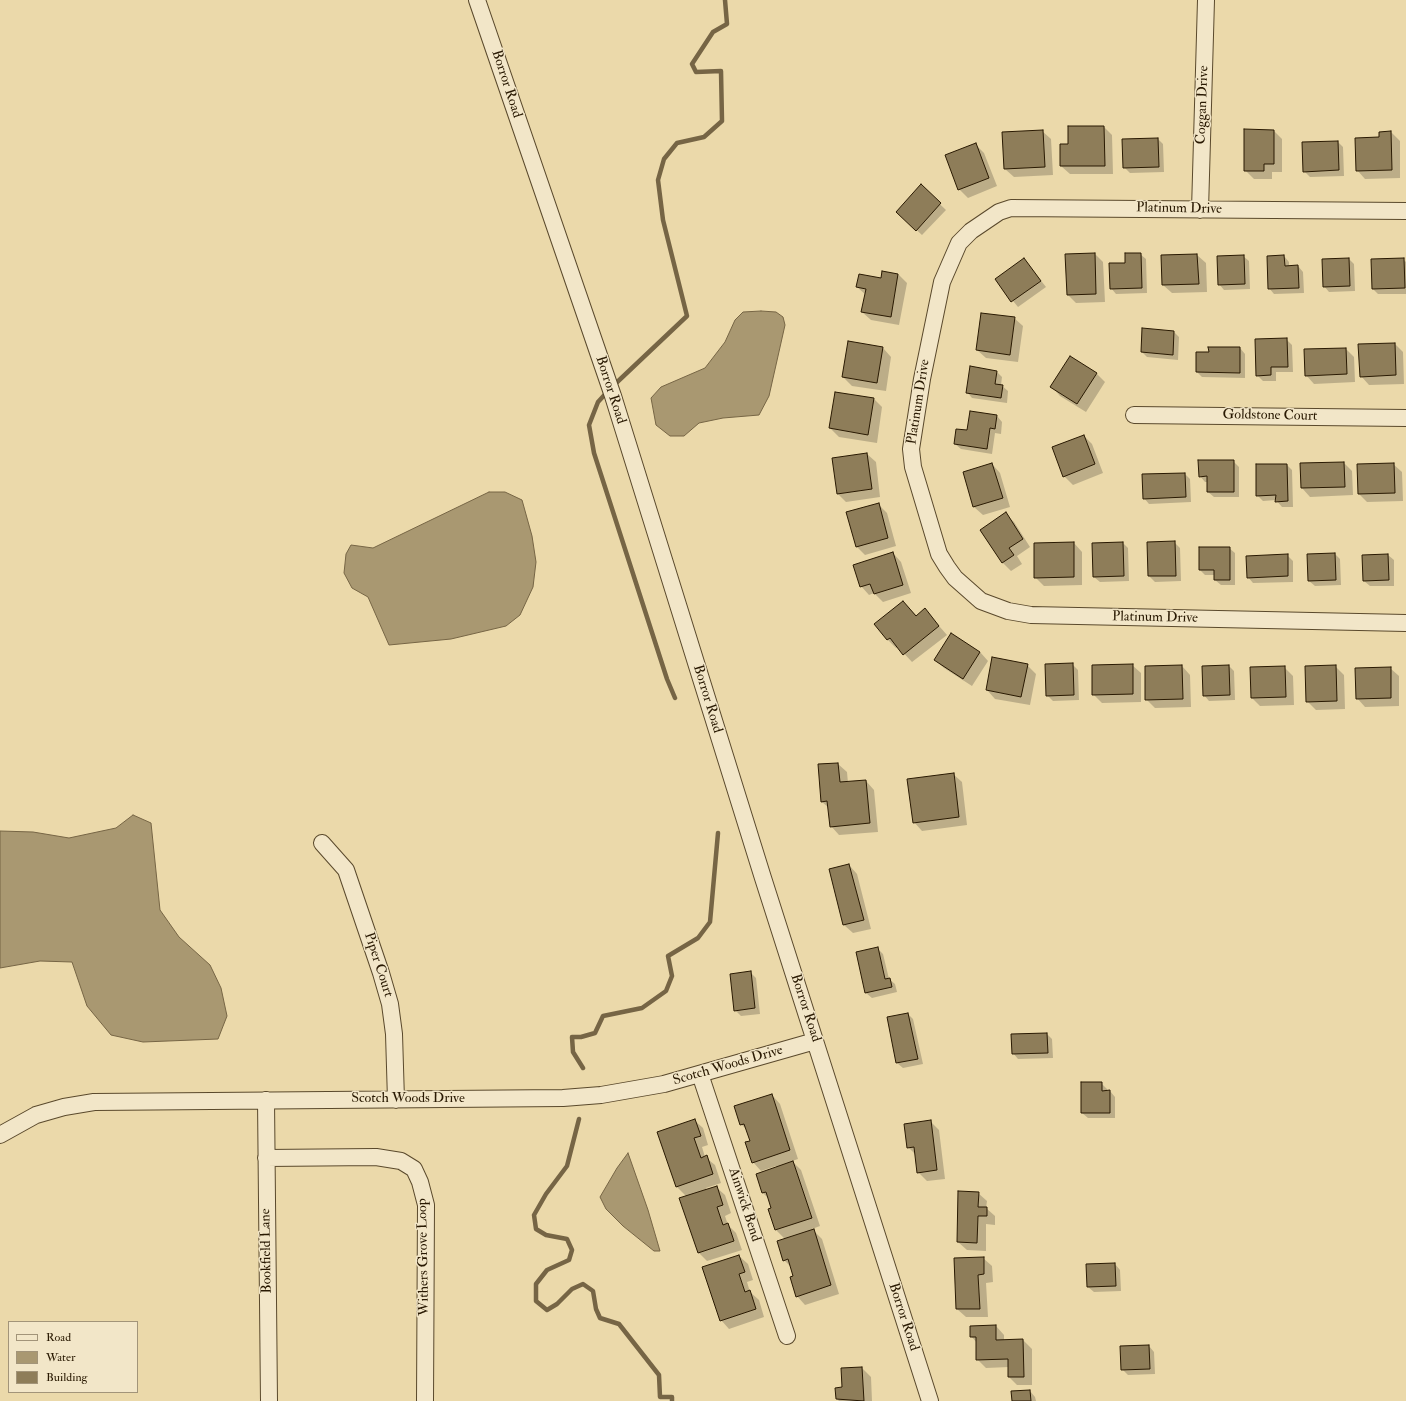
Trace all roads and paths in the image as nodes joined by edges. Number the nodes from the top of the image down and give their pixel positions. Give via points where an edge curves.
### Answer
1 (477, 0) edge
2 (1206, 0) edge
3 (1200, 210) junction
4 (1406, 212) edge
5 (1134, 415) dead end
6 (1406, 418) edge
7 (1406, 623) edge
8 (322, 843) dead end
9 (815, 1041) junction
10 (700, 1074) junction
11 (266, 1100) junction
12 (396, 1100) junction
13 (0, 1135) edge
14 (266, 1158) junction
15 (787, 1336) dead end
16 (269, 1401) edge
17 (425, 1401) edge
18 (930, 1401) edge

1 - 9 street, Borror Road via 610,389
2 - 3 street, Coggan Drive
3 - 4 street, Platinum Drive
3 - 7 street, Platinum Drive via 1011,208 988,218 959,243 949,263 937,300 911,449 940,554 955,578 981,601 1008,611 1031,615
5 - 6 street, Goldstone Court
8 - 12 street, Piper Court via 346,870 390,1004 394,1034
9 - 10 street, Scotch Woods Drive
9 - 18 street, Borror Road
10 - 12 street, Scotch Woods Drive via 637,1090 563,1098
10 - 15 street, Ainwick Bend
11 - 12 street, Scotch Woods Drive
11 - 13 street, Scotch Woods Drive via 94,1102 64,1106 36,1115
11 - 14 street, Bookfield Lane
14 - 16 street, Bookfield Lane
14 - 17 street, Withers Grove Loop via 376,1157 401,1161 414,1169 426,1205

